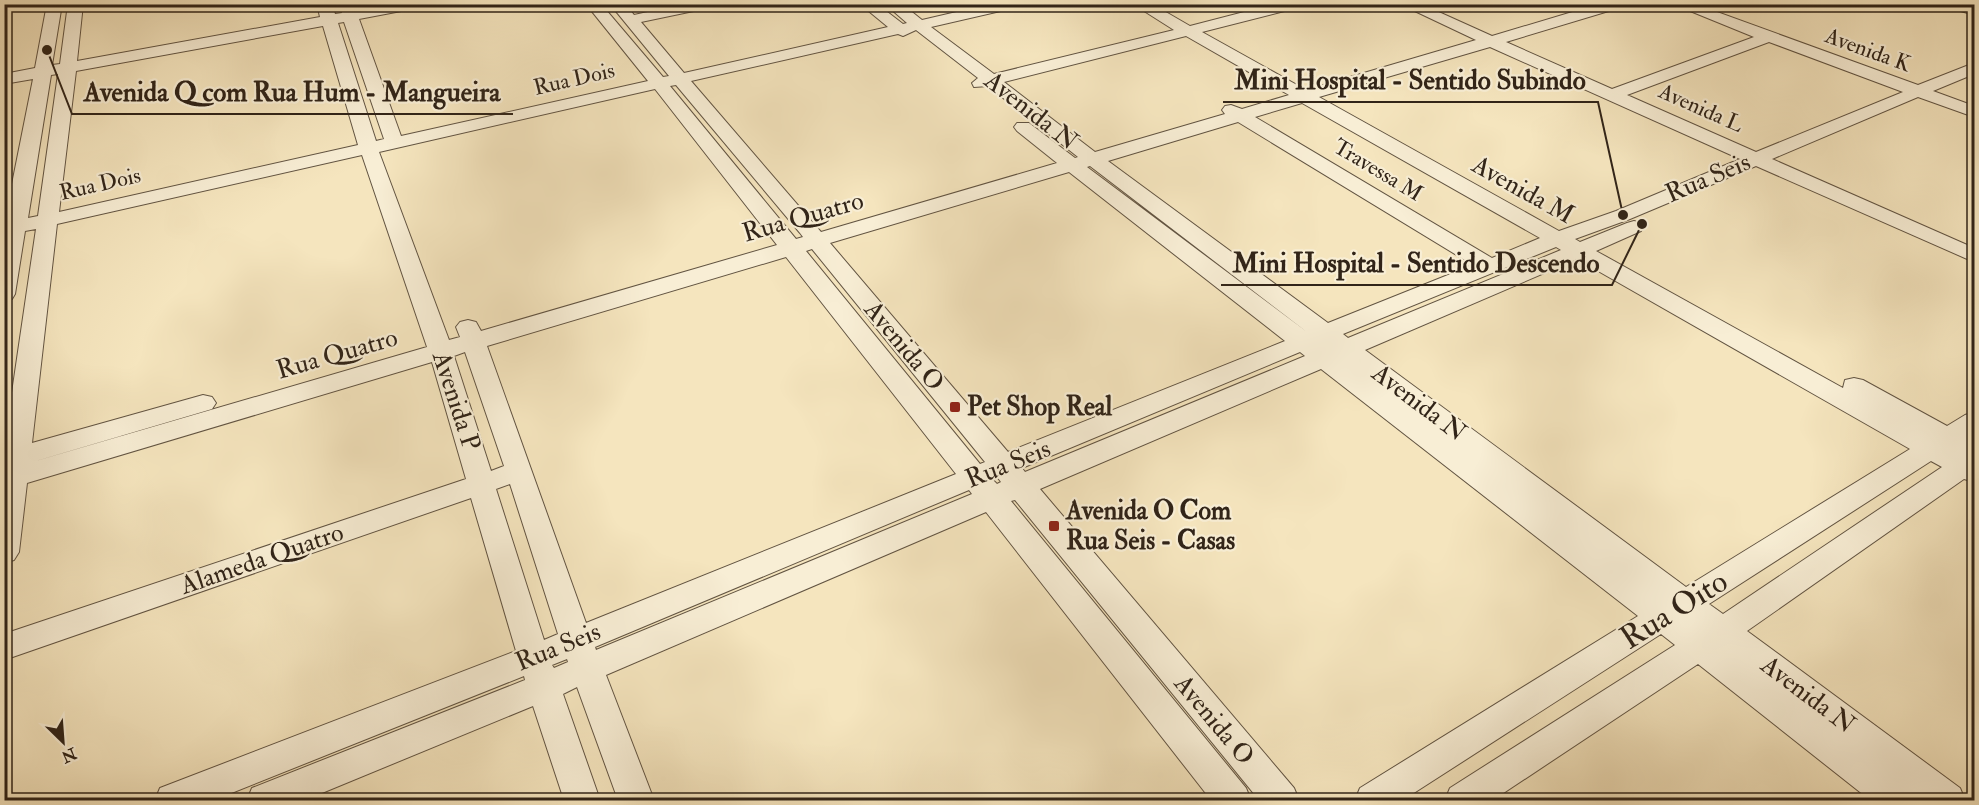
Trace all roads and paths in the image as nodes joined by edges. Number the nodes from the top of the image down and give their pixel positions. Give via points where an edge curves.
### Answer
1 (55, 4) edge
2 (76, 4) edge
3 (417, 4) edge
4 (593, 4) edge
5 (708, 4) edge
6 (867, 4) edge
7 (978, 4) edge
8 (1013, 4) edge
9 (1140, 4) edge
10 (1160, 4) edge
11 (1295, 4) edge
12 (1407, 4) edge
13 (1427, 4) edge
14 (1581, 4) edge
15 (1617, 4) edge
16 (1680, 4) edge
17 (1703, 4) edge
18 (1953, 4) edge
19 (348, 11) edge
20 (1974, 11) edge
21 (623, 12) edge
22 (327, 13) edge
23 (904, 20) edge
24 (1195, 30) junction
25 (1490, 37) junction
26 (1768, 37) junction
27 (1974, 68) edge
28 (68, 71) junction
29 (369, 71) junction
30 (43, 75) junction
31 (346, 75) junction
32 (667, 78) junction
33 (4, 79) edge
34 (981, 83) junction
35 (1974, 83) edge
36 (4, 86) edge
37 (1303, 91) junction
38 (1618, 92) junction
39 (1934, 93) junction
40 (1974, 103) edge
41 (1234, 111) junction
42 (1974, 112) edge
43 (60, 119) junction
44 (34, 124) junction
45 (392, 139) junction
46 (368, 144) junction
47 (1076, 158) junction
48 (1773, 160) junction
49 (47, 215) junction
50 (10, 224) edge
51 (799, 239) junction
52 (1575, 242) junction
53 (1974, 242) edge
54 (1974, 256) edge
55 (1490, 267) junction
56 (4, 294) edge
57 (470, 334) junction
58 (438, 344) junction
59 (1324, 345) junction
60 (1974, 421) edge
61 (1961, 456) edge
62 (10, 468) edge
63 (519, 471) junction
64 (1012, 476) junction
65 (483, 484) junction
66 (982, 489) junction
67 (4, 552) edge
68 (1674, 610) junction
69 (1712, 639) junction
70 (4, 647) edge
71 (581, 655) junction
72 (539, 672) junction
73 (173, 801) edge
74 (266, 801) edge
75 (582, 801) edge
76 (636, 801) edge
77 (1233, 801) edge
78 (1281, 801) edge
79 (1373, 801) edge
80 (1463, 801) edge
81 (1897, 801) edge
82 (1947, 801) edge

1 - 30 street
2 - 28 street
3 - 19 street
4 - 32 street, Avenida O
5 - 21 street
6 - 23 street, Avenida N
7 - 23 street, Rua Dois
8 - 23 street, Rua Dois
9 - 24 street, Avenida M
10 - 24 street, Avenida M
11 - 24 street
12 - 25 street, Avenida L
13 - 25 street, Avenida L
14 - 25 street, Rua Quatro
15 - 25 street, Rua Quatro
16 - 26 street, Avenida K
17 - 39 street, Avenida K
18 - 20 street
19 - 22 street
19 - 29 street
21 - 32 street, Avenida O
22 - 28 street
22 - 31 street, Avenida P
23 - 32 street, Rua Dois
23 - 34 street, Avenida N
24 - 34 street
24 - 37 street, Avenida M
25 - 37 street, Rua Quatro
25 - 38 street, Avenida L
26 - 38 street
26 - 39 street, Avenida K
27 - 39 street, Rua Seis
28 - 30 street
28 - 43 street
29 - 31 street
29 - 45 street
30 - 33 street
30 - 36 street
30 - 44 street
31 - 46 street, Avenida P
32 - 45 street, Rua Dois
32 - 51 street, Avenida O
34 - 47 street, Avenida N
35 - 39 street, Rua Seis
37 - 41 street, Rua Quatro
37 - 52 street, Avenida M
38 - 48 street, Avenida L
39 - 40 street, Avenida K
39 - 42 street, Avenida K
39 - 48 street, Rua Seis
41 - 47 street, Rua Quatro
41 - 55 street, Travessa M
43 - 44 street
43 - 49 street
44 - 50 street
45 - 46 street, Rua Dois
46 - 49 street, Rua Dois
46 - 58 street, Avenida P
47 - 51 street, Rua Quatro
47 - 59 street, Avenida N
48 - 52 street, Rua Seis
48 - 53 street, Avenida L
48 - 54 street, Avenida L
49 - 50 street, Rua Dois
49 - 62 street
50 - 56 street
51 - 57 street, Rua Quatro
51 - 64 street, Avenida O
51 - 66 street, Avenida O
52 - 55 street, Rua Seis
52 - 59 street, Rua Seis
52 - 61 street, Avenida M
55 - 59 street, Rua Seis
57 - 58 street, Rua Quatro
57 - 63 street, Avenida P
58 - 62 street, Rua Quatro
58 - 65 street, Avenida P
59 - 64 street, Rua Seis
59 - 68 street, Avenida N
60 - 61 street, Rua Oito
61 - 68 street, Rua Oito
61 - 69 street, Rua Oito
62 - 67 street
63 - 65 street, Alameda Quatro
63 - 71 street, Avenida P
64 - 66 street, Rua Seis
64 - 78 street, Avenida O
65 - 70 street, Alameda Quatro
65 - 72 street, Avenida P
66 - 71 street, Rua Seis
66 - 77 street, Avenida O
68 - 69 street, Avenida N
68 - 79 street, Rua Oito
69 - 80 street, Rua Oito
69 - 81 street, Avenida N
69 - 82 street, Avenida N
71 - 72 street, Rua Seis
71 - 76 street, Avenida P
72 - 73 street, Rua Seis
72 - 74 street, Rua Seis
72 - 75 street, Avenida P

